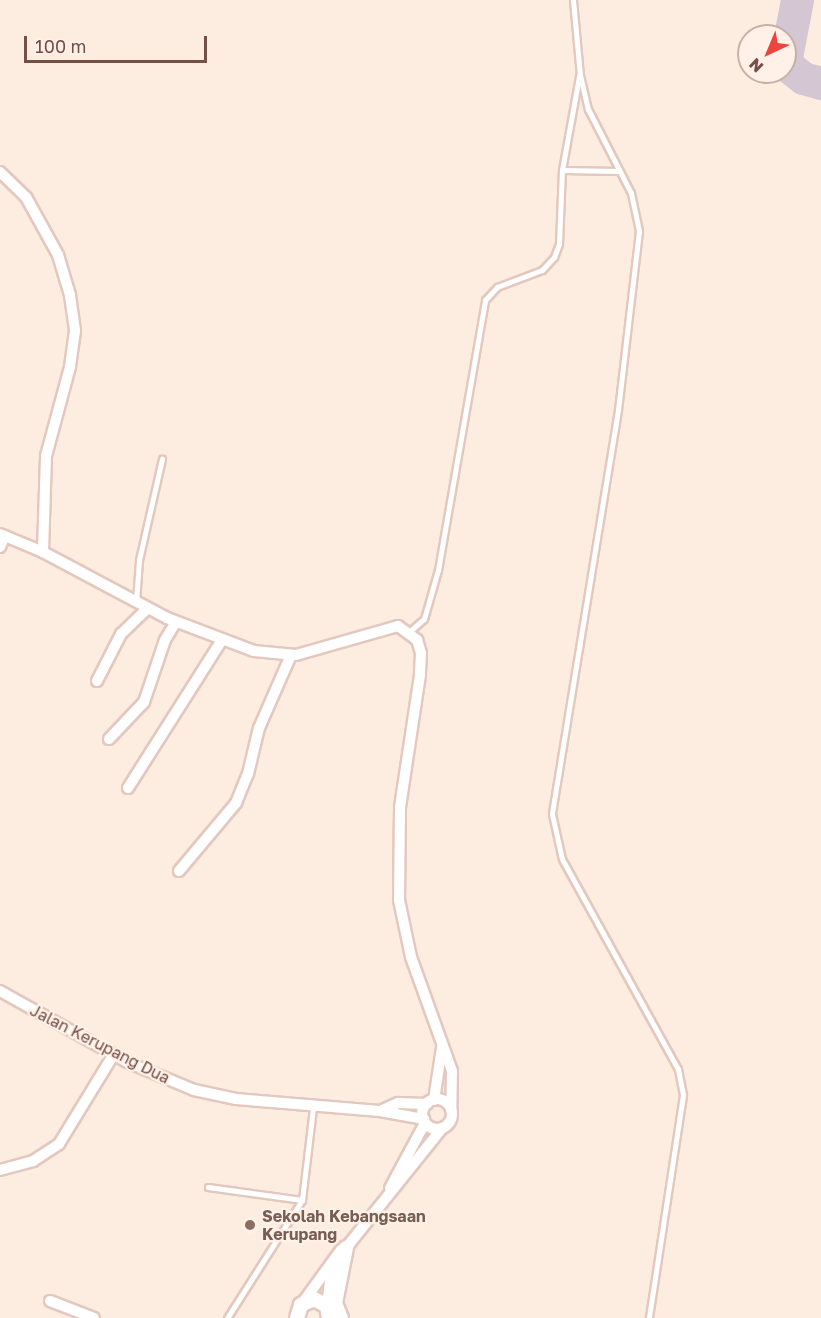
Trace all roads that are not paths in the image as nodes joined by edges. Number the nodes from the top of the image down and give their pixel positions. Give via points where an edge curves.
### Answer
1 (573, 0) edge
2 (580, 72) junction
3 (562, 170) junction
4 (0, 171) edge
5 (619, 171) junction
6 (162, 459) dead end
7 (3, 535) edge
8 (0, 547) edge
9 (43, 552) junction
10 (136, 602) junction
11 (148, 608) junction
12 (176, 622) junction
13 (410, 631) junction
14 (222, 640) junction
15 (291, 655) junction
16 (97, 681) dead end
17 (109, 739) dead end
18 (128, 788) dead end
19 (179, 871) dead end
20 (0, 992) edge
21 (442, 1042) junction
22 (114, 1054) junction
23 (430, 1102) junction
24 (313, 1108) junction
25 (451, 1110) junction
26 (380, 1111) junction
27 (424, 1121) junction
28 (442, 1128) junction
29 (0, 1170) edge
30 (208, 1187) dead end
31 (387, 1197) junction
32 (302, 1200) junction
33 (349, 1244) junction
34 (50, 1301) dead end
35 (296, 1312) edge
36 (329, 1315) edge
37 (94, 1318) edge
38 (227, 1318) edge
39 (341, 1318) edge
40 (649, 1318) edge

1 - 2 lane
2 - 3 lane
2 - 5 lane via 588,109
3 - 5 lane
3 - 13 lane via 559,244 554,257 542,270 497,287 485,300 438,570 424,619
4 - 9 street via 26,197 58,255 75,331 70,367 46,456
5 - 40 lane via 637,212 632,308 552,814 562,859 678,1069 683,1095
6 - 10 lane via 138,560
7 - 8 street
7 - 9 street
9 - 10 street
10 - 11 street
11 - 12 street
11 - 16 street via 121,634
12 - 14 street
12 - 17 street via 165,640 144,702
13 - 15 street via 398,626
13 - 21 street via 421,653 400,807 399,900 411,957
14 - 15 street via 254,651
14 - 18 street
15 - 19 street via 259,728 236,803
20 - 22 street, Jalan Kerupang Dua
21 - 23 street
21 - 25 street via 452,1071
22 - 24 street, Jalan Kerupang Dua via 161,1079 194,1090
22 - 29 street via 59,1144 33,1161
23 - 25 street via 445,1102
23 - 26 street, Jalan Kerupang Dua via 398,1103
23 - 27 street
24 - 26 street, Jalan Kerupang Dua
24 - 32 lane
25 - 28 street via 450,1123
26 - 27 street, Jalan Kerupang Dua
27 - 28 street
27 - 31 street
28 - 31 street
30 - 32 lane
31 - 33 street
32 - 38 lane
33 - 35 street via 328,1264
33 - 36 street via 330,1282
33 - 39 main road via 336,1291
34 - 37 street
35 - 36 main road via 314,1299

